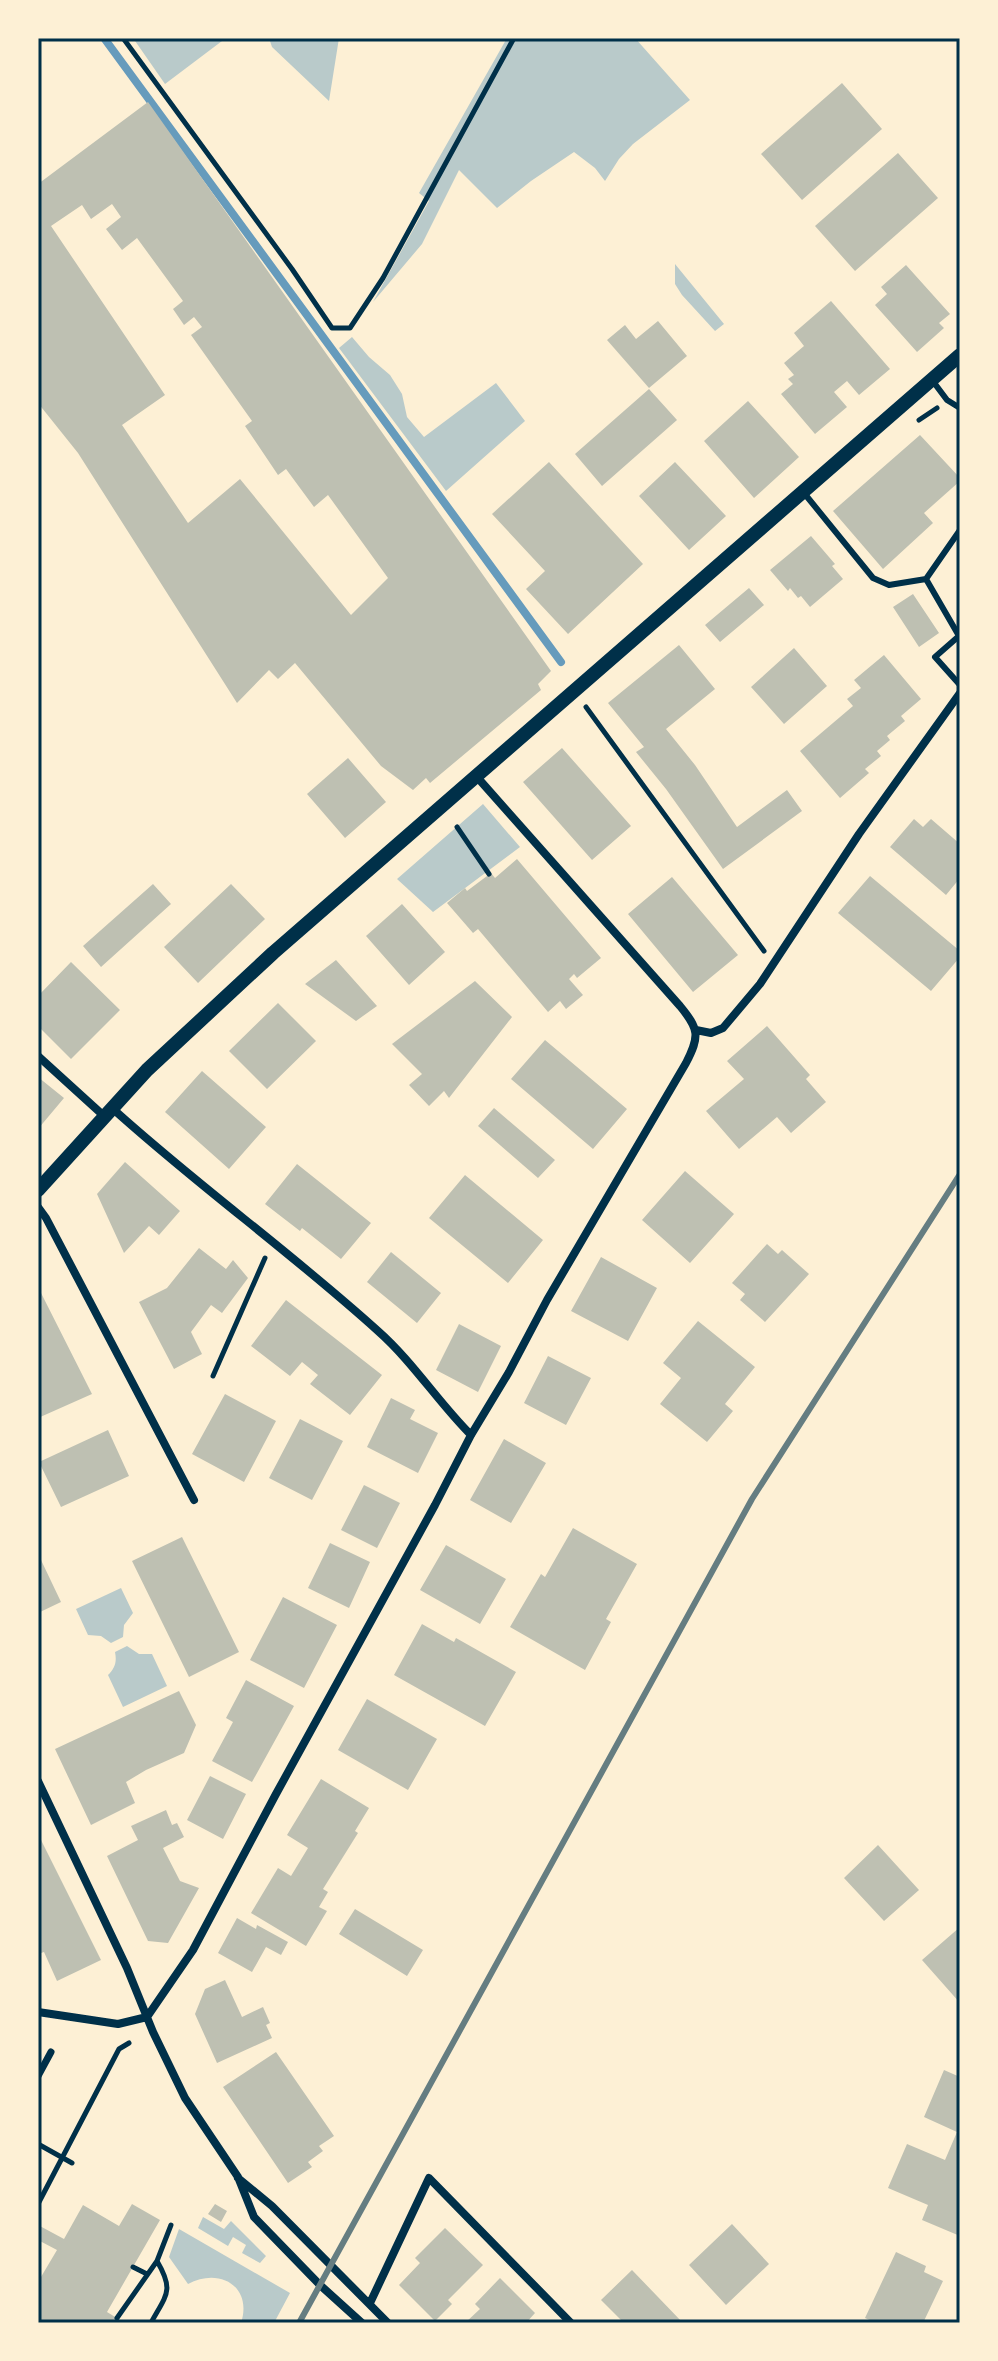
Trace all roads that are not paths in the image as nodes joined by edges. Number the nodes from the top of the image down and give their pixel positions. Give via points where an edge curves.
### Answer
1 (960, 355) edge
2 (932, 380) junction
3 (960, 408) edge
4 (804, 493) junction
5 (960, 530) edge
6 (926, 579) junction
7 (960, 685) edge
8 (960, 693) edge
9 (477, 777) junction
10 (696, 1030) junction
11 (38, 1056) edge
12 (107, 1112) junction
13 (38, 1190) edge
14 (38, 1207) edge
15 (471, 1435) junction
16 (194, 1500) dead end
17 (38, 1781) edge
18 (38, 2012) edge
19 (147, 2017) junction
20 (51, 2052) dead end
21 (38, 2076) edge
22 (238, 2177) junction
23 (370, 2303) junction
24 (362, 2323) edge
25 (388, 2323) edge
26 (571, 2323) edge

1 - 2 street
2 - 3 lane
2 - 4 street
4 - 6 lane via 873,578 889,585
4 - 9 street
5 - 6 lane
6 - 7 lane via 959,636 935,657
8 - 10 street via 751,996 723,1028 711,1033
9 - 10 street
9 - 12 street via 273,953
10 - 15 street via 686,1063
11 - 12 street
12 - 13 street
12 - 15 street via 379,1331
14 - 16 street
15 - 19 street via 193,1950
17 - 19 street
18 - 19 street via 118,2024
19 - 22 street via 185,2098
20 - 21 street
22 - 23 street
22 - 24 street via 254,2217
23 - 25 street
23 - 26 street via 429,2178

